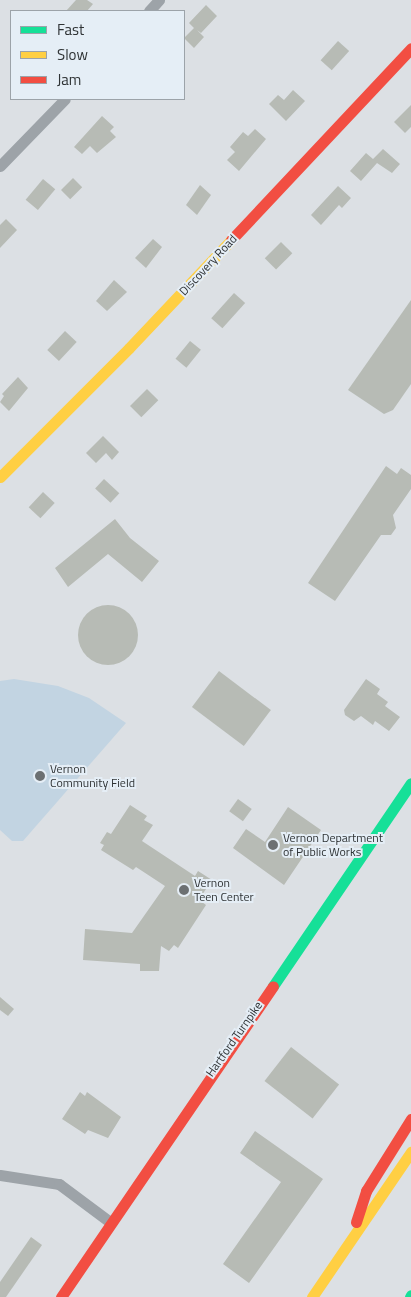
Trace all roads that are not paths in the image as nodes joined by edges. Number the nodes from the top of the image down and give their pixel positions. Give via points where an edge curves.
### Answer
1 (159, 0) edge
2 (150, 10) edge
3 (411, 48) edge
4 (64, 100) edge
5 (0, 166) edge
6 (0, 477) edge
7 (411, 783) edge
8 (411, 1119) edge
9 (411, 1152) edge
10 (0, 1175) edge
11 (110, 1222) junction
12 (351, 1240) junction
13 (61, 1297) edge
14 (312, 1297) edge

1 - 2 street
3 - 6 main road, Discovery Road via 130,348
4 - 5 street
7 - 11 main road, Hartford Turnpike
8 - 12 main road via 366,1191
9 - 12 main road
10 - 11 street via 59,1184
11 - 13 main road, Hartford Turnpike
12 - 14 main road

